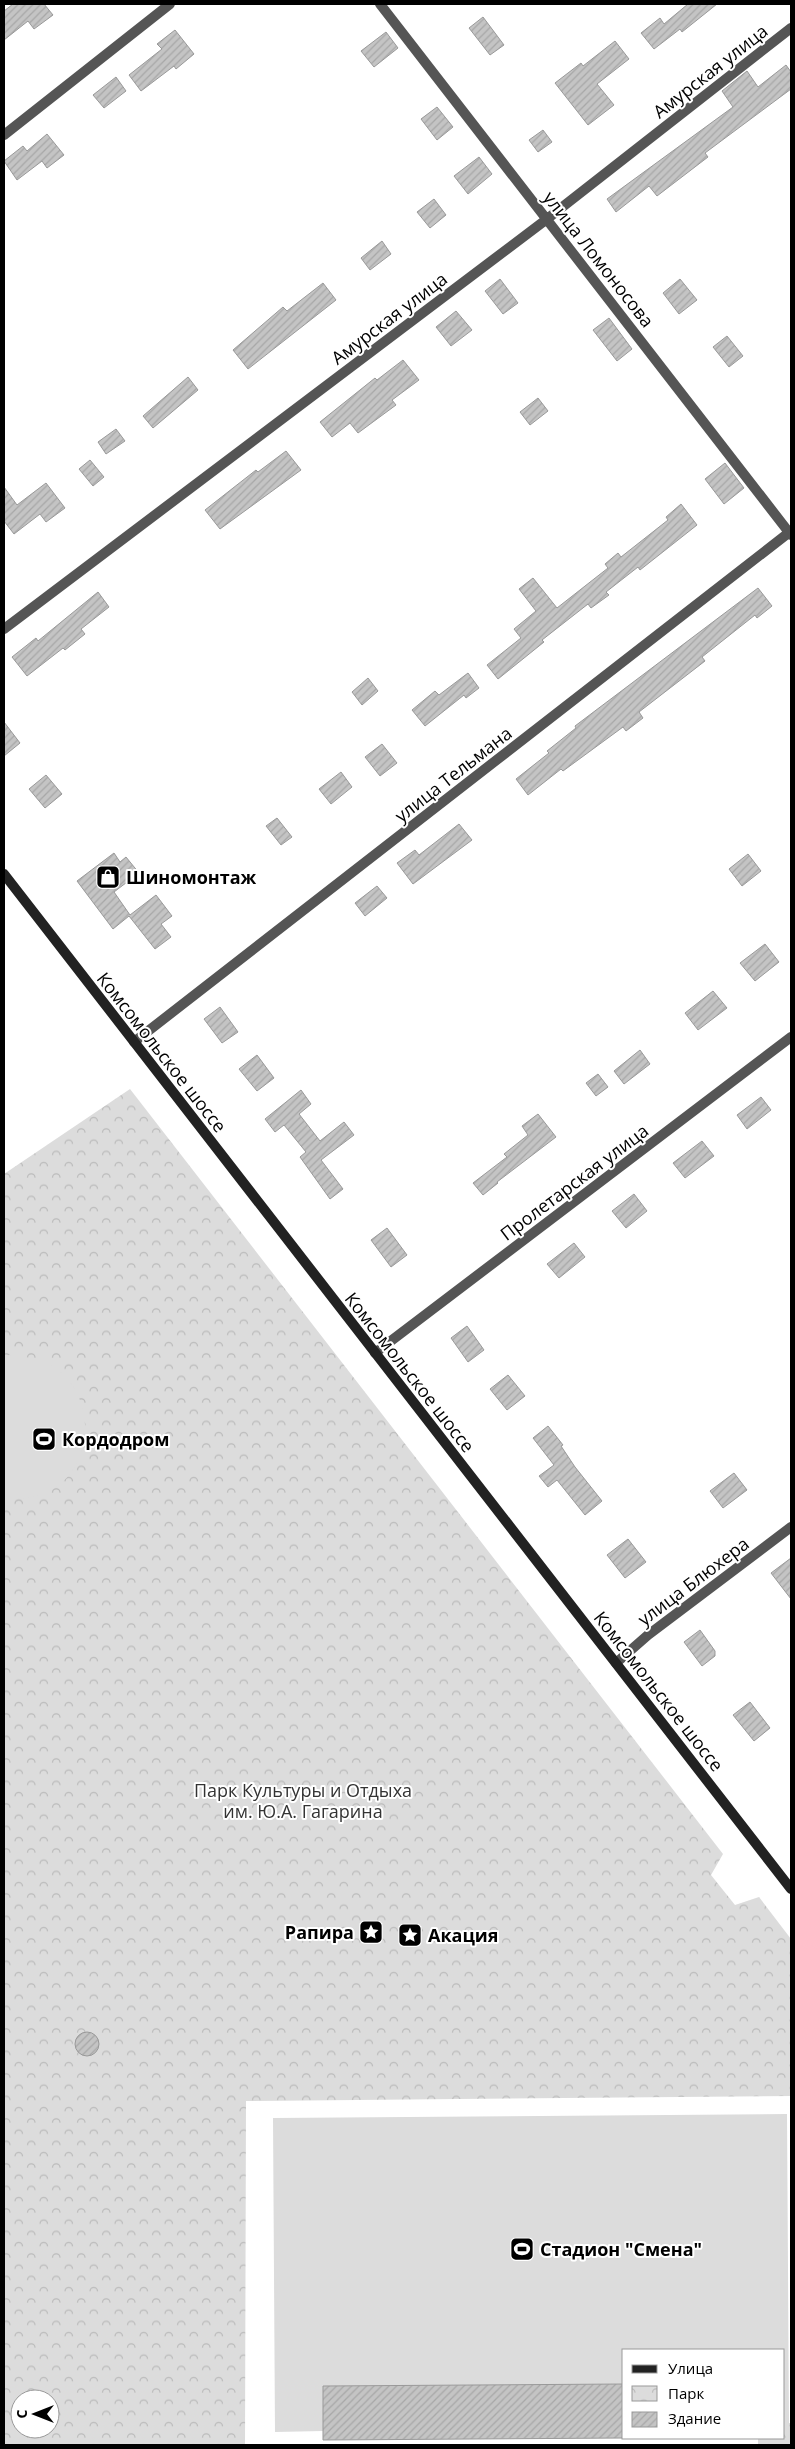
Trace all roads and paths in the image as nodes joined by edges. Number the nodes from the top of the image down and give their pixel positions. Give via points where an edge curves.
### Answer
1 (170, 4) edge
2 (380, 4) edge
3 (791, 28) edge
4 (4, 135) edge
5 (547, 219) junction
6 (791, 533) edge
7 (4, 629) edge
8 (4, 874) edge
9 (791, 1037) edge
10 (134, 1042) junction
11 (375, 1353) junction
12 (791, 1527) edge
13 (616, 1663) junction
14 (791, 1889) edge

1 - 4 street
2 - 5 street, улица Ломоносова
3 - 5 street, Амурская улица
5 - 6 street, улица Ломоносова
5 - 7 street, Амурская улица
6 - 10 street, улица Тельмана
8 - 10 main road, Комсомольское шоссе
9 - 11 street, Пролетарская улица
10 - 11 main road, Комсомольское шоссе
11 - 13 main road, Комсомольское шоссе
12 - 13 street, улица Блюхера
13 - 14 main road, Комсомольское шоссе

